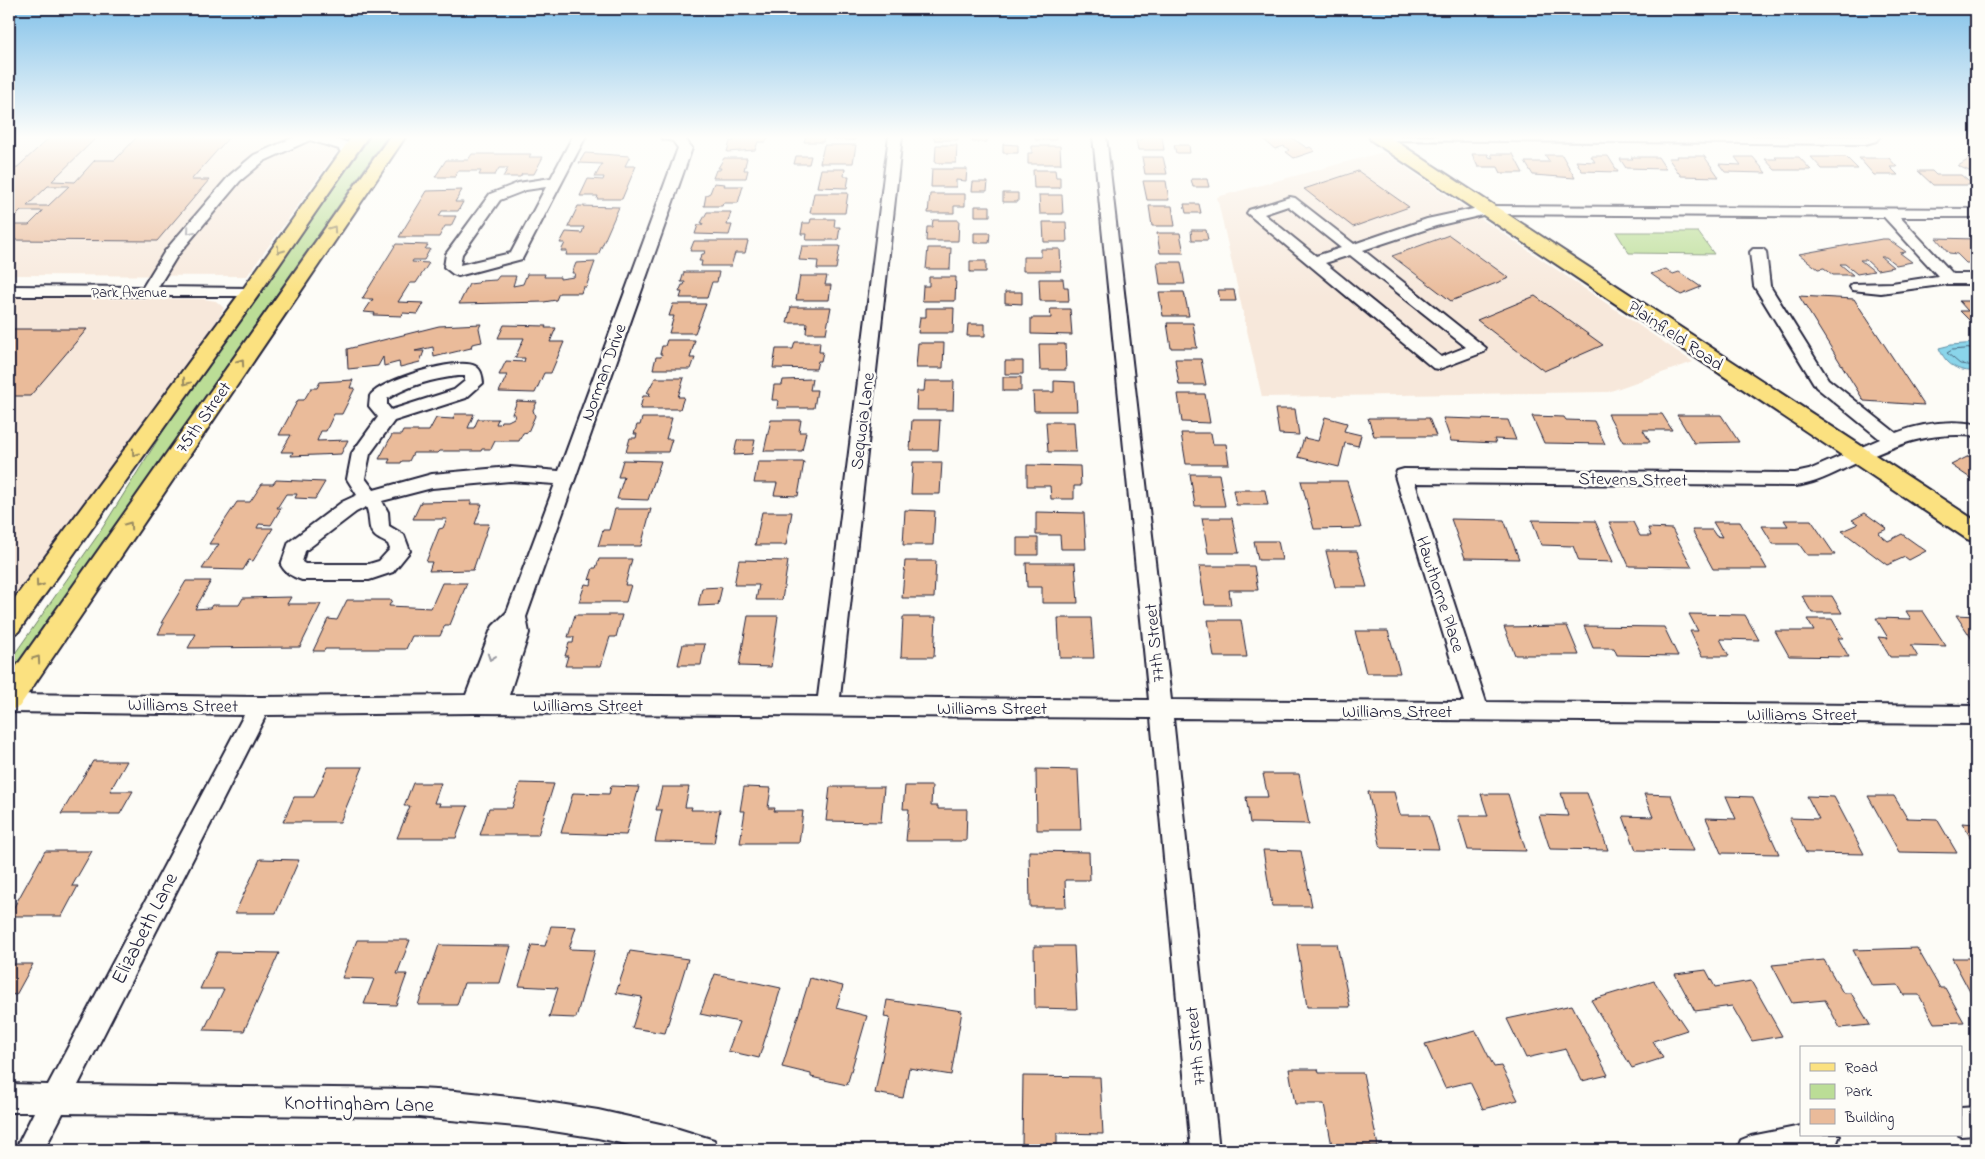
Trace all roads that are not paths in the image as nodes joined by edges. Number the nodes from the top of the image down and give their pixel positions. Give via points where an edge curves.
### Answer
1 (226, 190) edge
2 (322, 190) edge
3 (361, 190) edge
4 (513, 190) edge
5 (551, 190) edge
6 (670, 190) edge
7 (890, 190) edge
8 (1106, 190) edge
9 (1458, 190) edge
10 (1487, 210) junction
11 (1888, 212) junction
12 (1976, 213) edge
13 (1352, 249) junction
14 (1758, 252) dead end
15 (1314, 262) junction
16 (1949, 279) junction
17 (1976, 279) edge
18 (1858, 287) dead end
19 (9, 291) edge
20 (148, 292) junction
21 (250, 293) junction
22 (388, 417) junction
23 (1976, 430) edge
24 (1892, 440) junction
25 (1857, 456) junction
26 (1404, 476) joint
27 (564, 478) junction
28 (369, 498) junction
29 (1976, 533) edge
30 (9, 626) edge
31 (9, 699) edge
32 (9, 703) edge
33 (485, 704) junction
34 (260, 706) junction
35 (828, 707) junction
36 (1161, 709) junction
37 (1478, 712) junction
38 (1976, 715) edge
39 (9, 1098) edge
40 (56, 1098) junction
41 (1976, 1121) edge
42 (1962, 1122) edge
43 (1821, 1136) edge
44 (29, 1150) edge
45 (704, 1150) edge
46 (1206, 1150) edge
47 (1751, 1150) edge

1 -> 20 street via 170,254
2 -> 21 main road, 75th Street
31 -> 3 main road, 75th Street
4 - 5 street via 495,197 454,254 452,267 458,270 517,256
6 - 27 street, Norman Drive
7 - 35 street, Sequoia Lane
8 - 36 street, 77th Street
9 - 10 main road, Plainfield Road
10 - 11 street
10 - 13 street via 1432,222
10 - 25 main road, Plainfield Road
11 - 12 street
11 - 16 street
13 - 15 street
13 - 15 street via 1290,201 1254,213
13 - 15 street via 1478,348 1439,364
14 - 24 street via 1762,286 1822,383
16 - 17 street
16 - 18 street via 1885,288
19 - 20 street, Park Avenue
20 - 21 street, Park Avenue
21 -> 30 main road, 75th Street
22 - 22 street via 378,406 379,396 391,387 448,370 468,370 474,376 474,383 460,394
22 - 28 street via 360,453 356,480
23 - 24 street, Stevens Street via 1941,427
24 - 25 street, Stevens Street
25 - 26 street, Stevens Street via 1800,479
25 - 29 main road, Plainfield Road
26 - 37 street, Hawthorne Place
27 - 28 street via 510,474 432,481
27 - 33 street, Norman Drive via 516,617 519,633
28 - 28 street via 349,507 296,547 291,565 302,572 369,572 386,566 400,551 397,540 380,530 379,512
32 - 34 street, Williams Street
33 - 34 street, Williams Street
33 - 35 street, Williams Street
34 - 40 street, Elizabeth Lane
35 - 36 street, Williams Street
36 - 37 street, Williams Street
36 - 46 street, 77th Street
37 - 38 street, Williams Street
39 - 40 street, Knottingham Lane
40 - 44 street, Elizabeth Lane
40 - 45 street, Knottingham Lane via 471,1106 540,1113 607,1125
41 - 42 street
43 - 47 street

